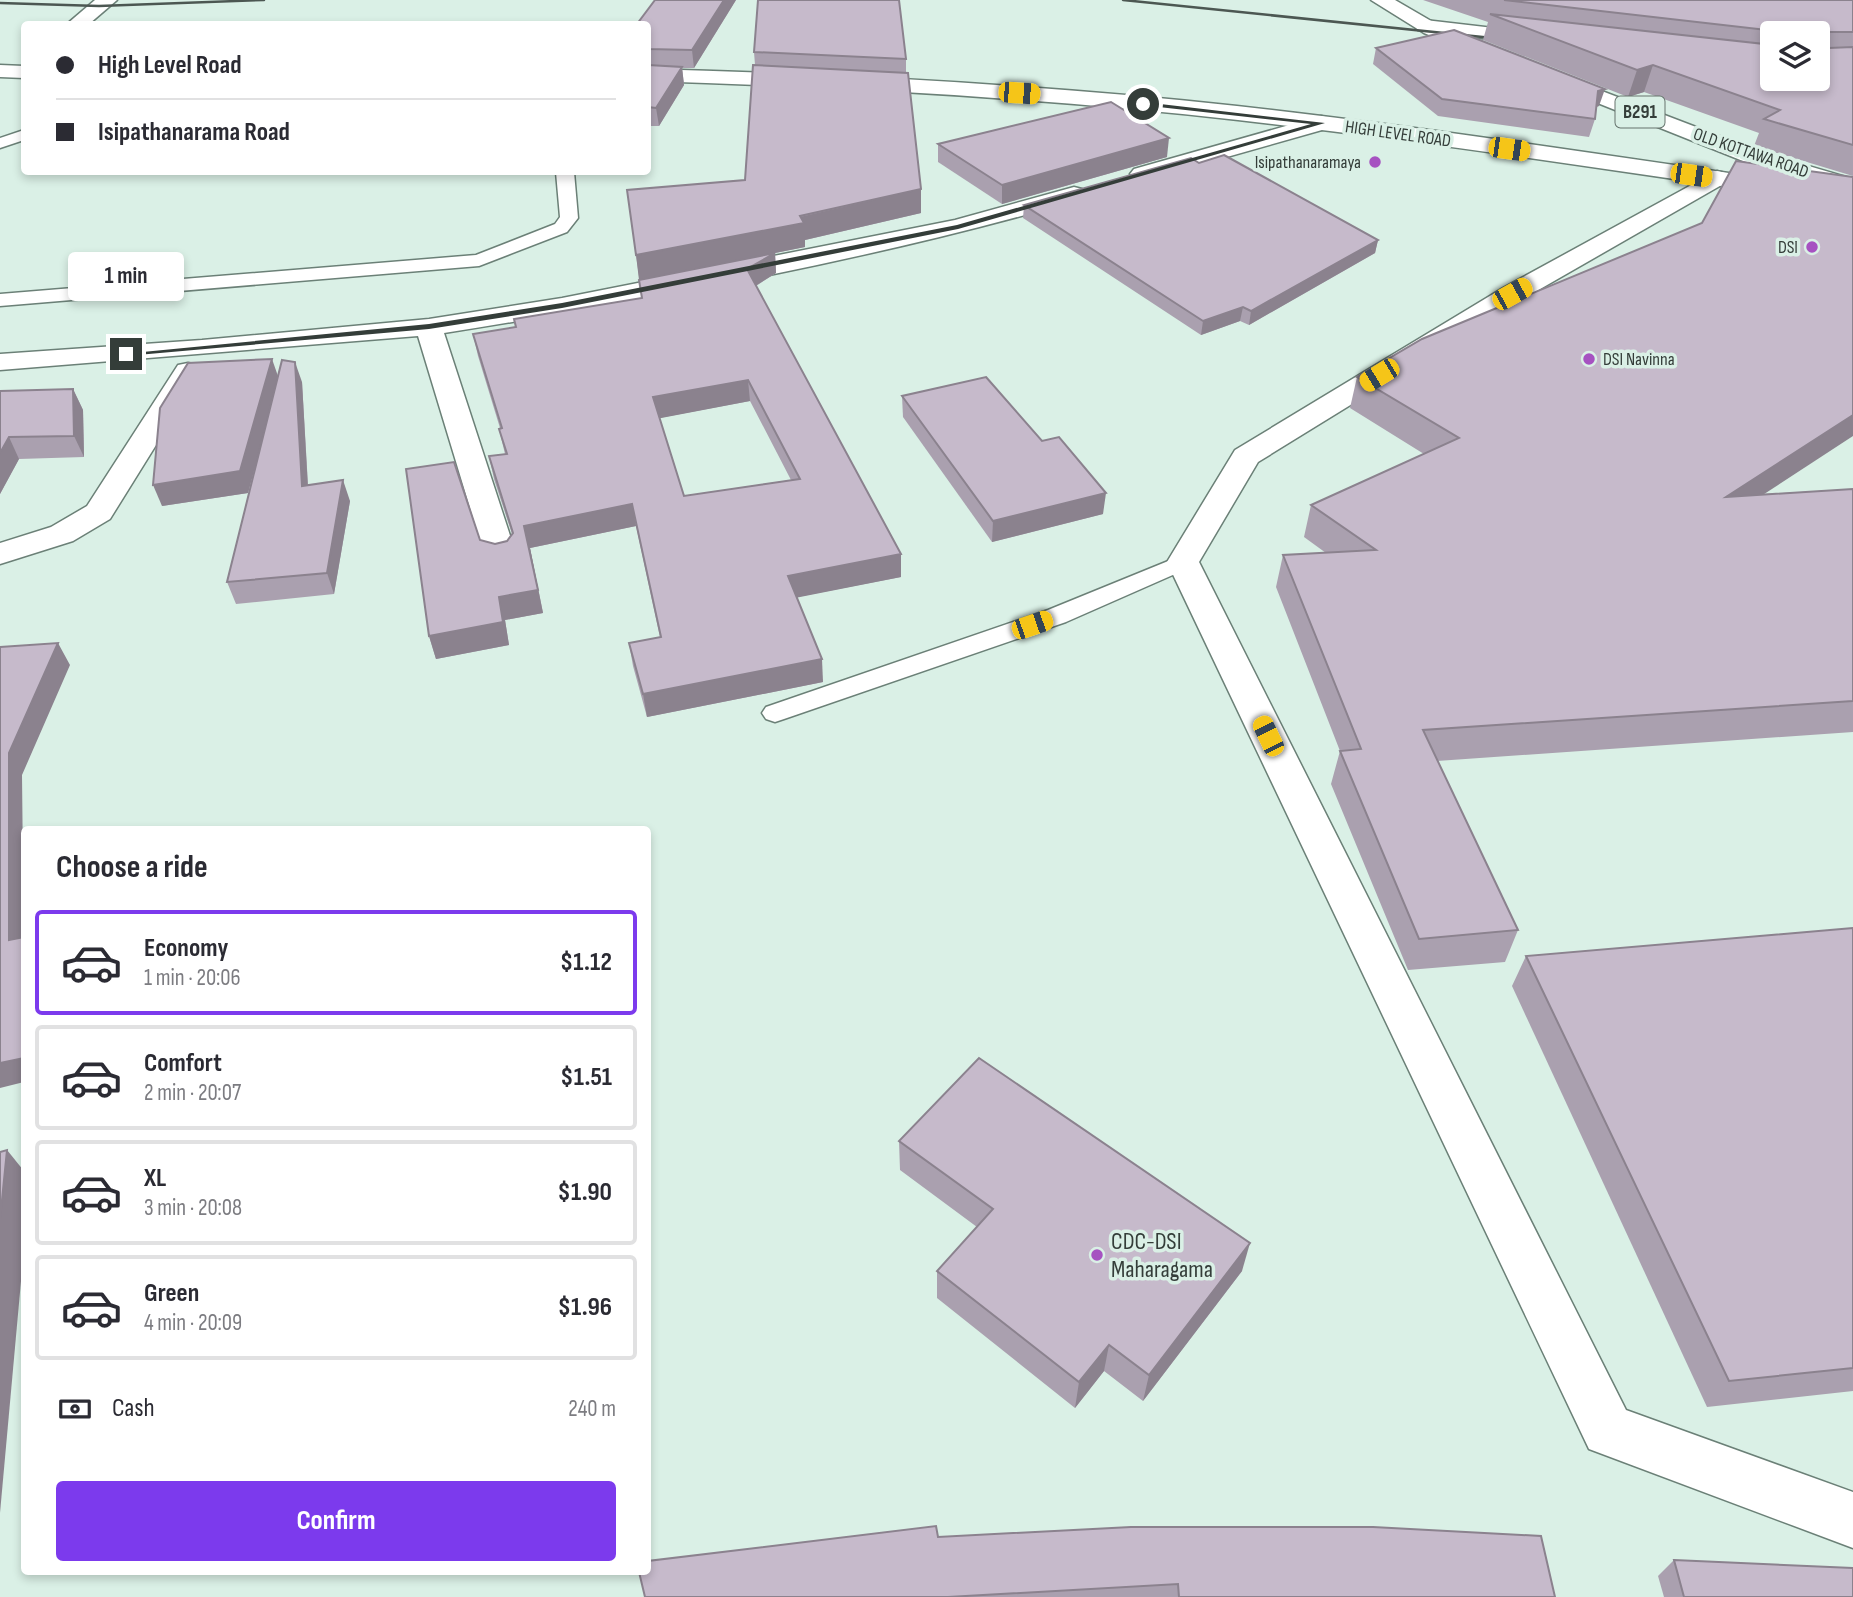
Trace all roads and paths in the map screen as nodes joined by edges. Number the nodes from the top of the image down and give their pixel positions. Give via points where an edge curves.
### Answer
1 (107, 0) edge
2 (1381, 0) edge
3 (81, 21) edge
4 (1425, 26) junction
5 (1561, 42) edge
6 (1506, 59) edge
7 (1531, 69) edge
8 (651, 75) edge
9 (1321, 123) junction
10 (21, 136) edge
11 (0, 143) edge
12 (565, 175) edge
13 (1717, 178) junction
14 (1120, 181) edge
15 (1853, 186) edge
16 (1093, 188) edge
17 (1853, 198) edge
18 (0, 300) edge
19 (429, 327) junction
20 (202, 348) junction
21 (0, 362) edge
22 (0, 554) edge
23 (500, 554) edge
24 (1182, 562) junction
25 (775, 713) dead end
26 (1853, 1520) edge

1 - 3 main road
2 - 4 main road
4 - 5 main road
4 - 6 main road
7 - 15 main road, OLD KOTTAWA ROAD / B291 via 1756,158
8 - 9 main road, HIGH LEVEL ROAD via 874,82
9 - 13 main road, HIGH LEVEL ROAD
9 - 14 main road
10 - 11 lane
12 - 18 lane via 569,218 561,228 479,260
13 - 17 main road, HIGH LEVEL ROAD
13 - 24 main road via 1512,294 1245,456
16 - 19 main road via 958,227 562,306
19 - 20 main road
19 - 23 main road
20 - 21 main road
20 - 22 main road via 99,512 62,534
24 - 25 lane via 1057,616
24 - 26 main road via 1608,1430

